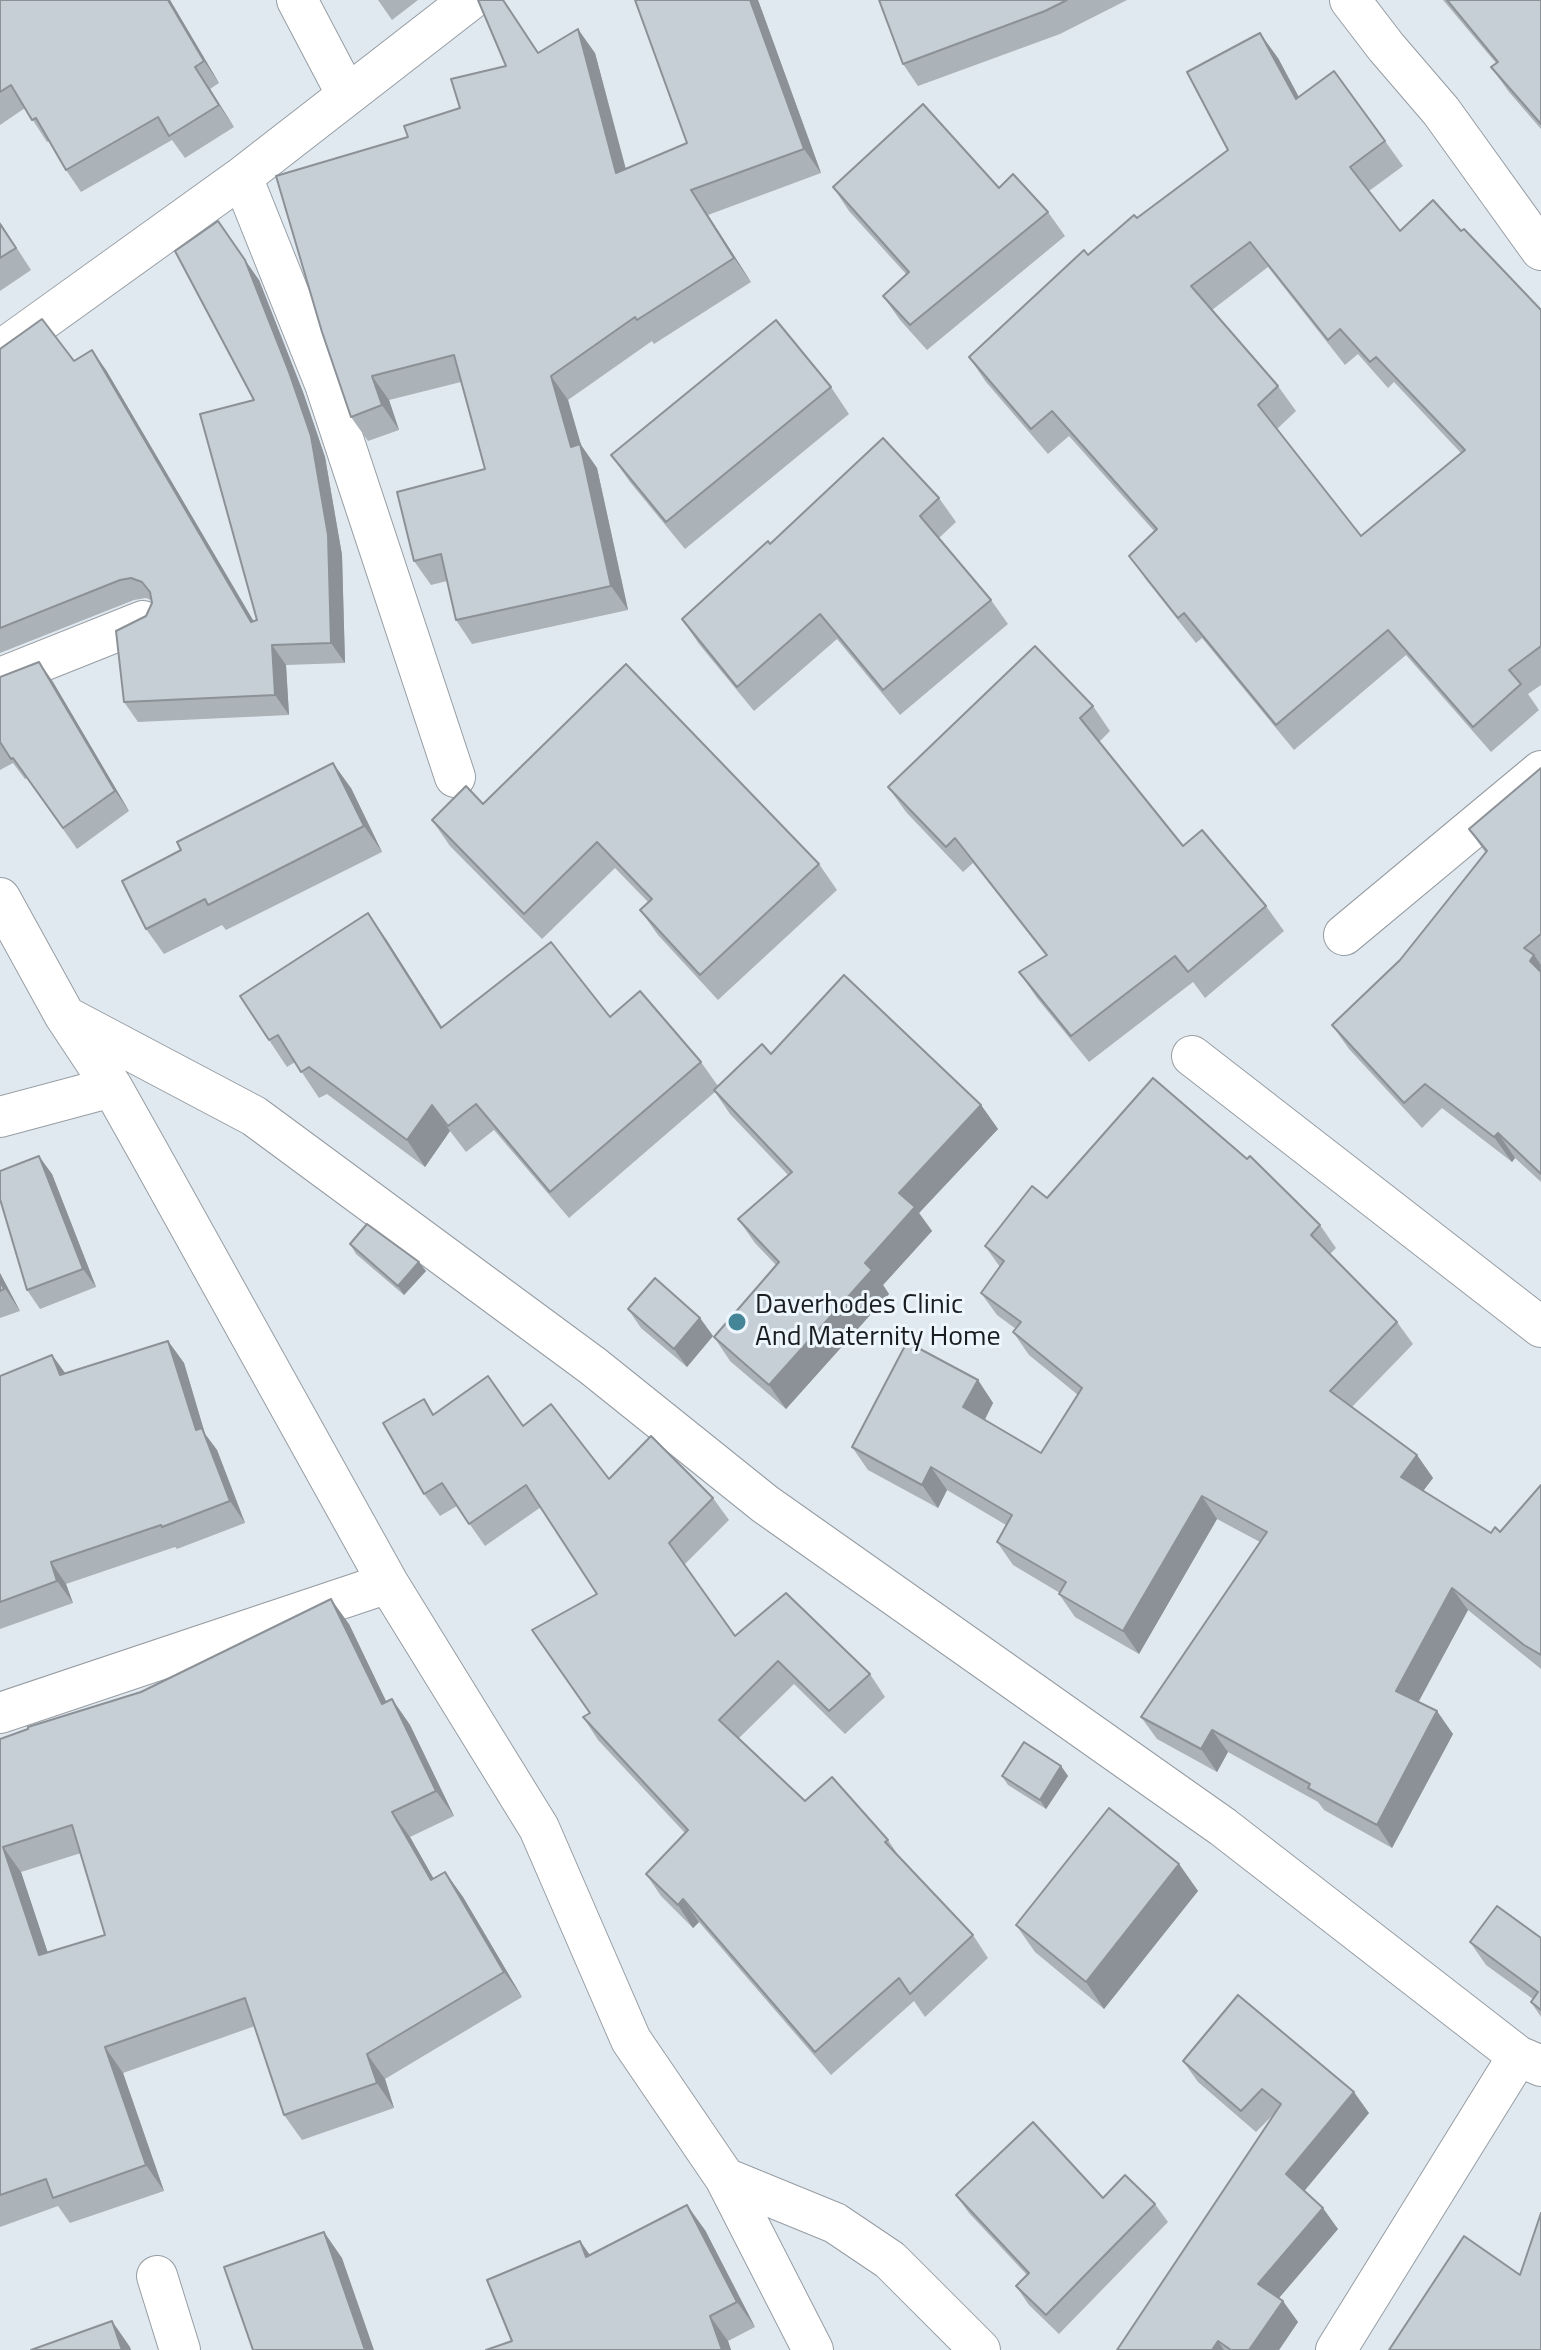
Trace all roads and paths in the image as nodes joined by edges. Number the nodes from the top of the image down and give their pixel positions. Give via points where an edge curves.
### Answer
1 (297, 0) edge
2 (470, 0) edge
3 (1350, 0) edge
4 (347, 95) junction
5 (242, 177) junction
6 (1541, 250) edge
7 (0, 351) edge
8 (143, 621) edge
9 (0, 678) edge
10 (1541, 771) edge
11 (455, 777) dead end
12 (0, 898) edge
13 (1344, 935) dead end
14 (65, 1016) junction
15 (1192, 1056) dead end
16 (112, 1087) junction
17 (0, 1117) edge
18 (1541, 1327) edge
19 (388, 1583) junction
20 (0, 1713) edge
21 (1529, 2061) edge
22 (725, 2178) junction
23 (157, 2276) dead end
24 (180, 2350) edge
25 (813, 2350) edge
26 (980, 2350) edge
27 (1336, 2350) edge

1 - 4 street
2 - 4 street
3 - 6 street via 1441,111
4 - 5 street
5 - 7 street
5 - 11 street via 325,384
8 - 9 street
10 - 13 street
12 - 14 street
14 - 16 street
14 - 21 street via 254,1116 593,1366 765,1504 1223,1827
15 - 18 street
16 - 17 street
16 - 19 street
19 - 20 street
19 - 22 street via 539,1828 631,2040
21 - 27 street
22 - 25 street
22 - 26 street via 835,2223 890,2260
23 - 24 street

